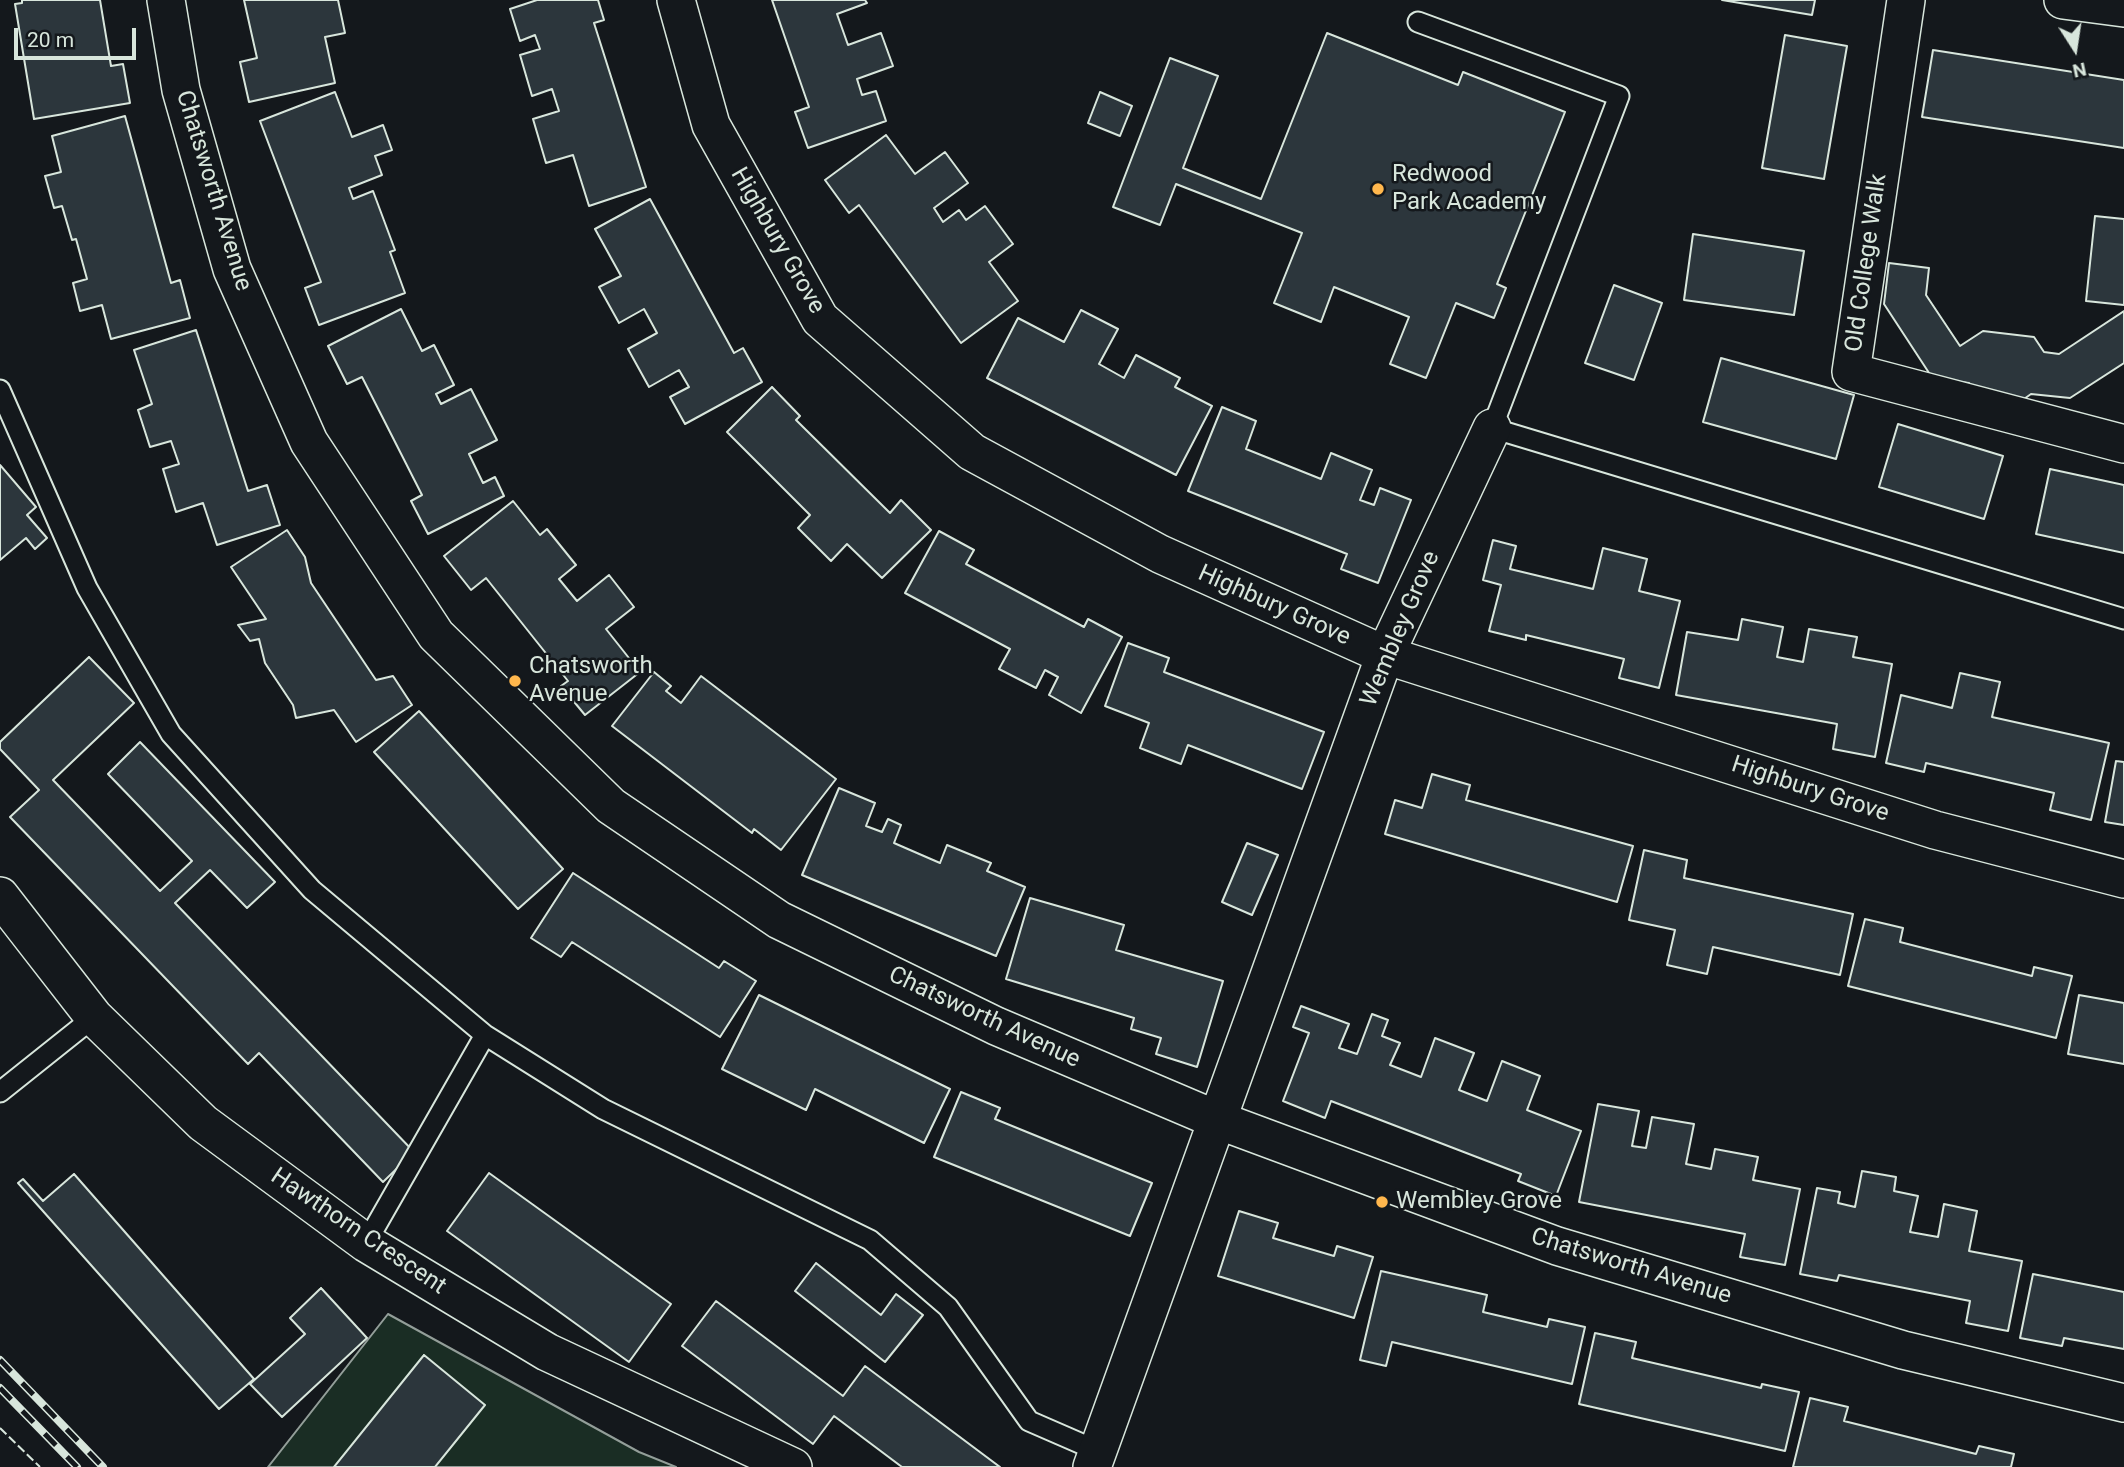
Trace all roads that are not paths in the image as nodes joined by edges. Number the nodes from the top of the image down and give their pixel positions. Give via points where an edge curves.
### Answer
1 (166, 0) edge
2 (676, 0) edge
3 (1906, 0) edge
4 (2063, 0) edge
5 (2124, 9) edge
6 (1418, 22) dead end
7 (0, 390) edge
8 (3, 413) edge
9 (1492, 428) junction
10 (2124, 444) edge
11 (2124, 619) edge
12 (1385, 655) junction
13 (2124, 879) edge
14 (0, 896) edge
15 (94, 1017) junction
16 (485, 1035) junction
17 (0, 1092) edge
18 (1216, 1119) junction
19 (366, 1243) junction
20 (2124, 1403) edge
21 (1095, 1459) edge
22 (793, 1467) edge

1 - 18 street, Chatsworth Avenue via 181,90 232,269 309,442 436,635 611,806 779,920 996,1027
2 - 12 street, Highbury Grove via 711,125 820,319 972,453 1160,554
3 - 10 street, Old College Walk via 1851,372
4 - 5 street
6 - 9 lane via 1619,96
7 - 8 lane
8 - 16 lane via 87,588 171,734 312,890
9 - 11 lane
9 - 12 street, Wembley Grove
12 - 13 street, Highbury Grove via 1936,830
12 - 18 street, Wembley Grove
14 - 15 street, Hawthorn Crescent
15 - 17 lane
15 - 19 street, Hawthorn Crescent via 203,1123
16 - 19 lane
16 - 21 lane via 603,1109 870,1240 948,1307 1029,1421
18 - 20 street, Chatsworth Avenue via 1558,1246 1903,1350
18 - 21 street, Wembley Grove
19 - 22 street, Hawthorn Crescent via 547,1352

